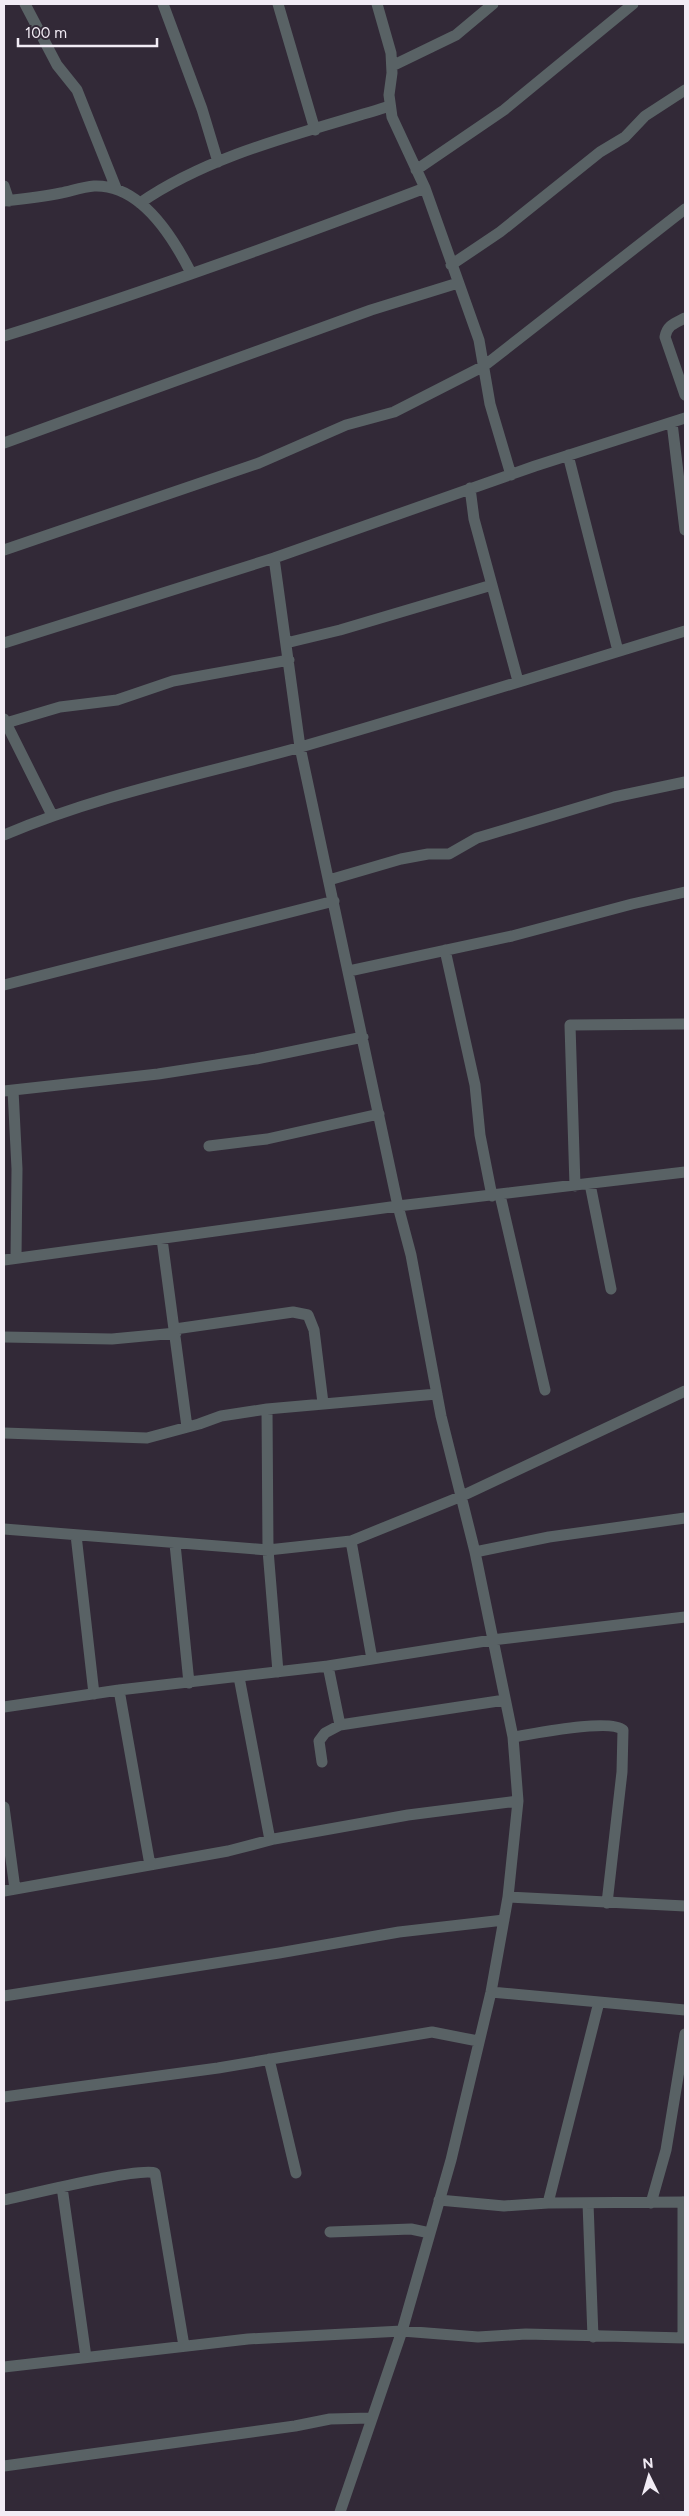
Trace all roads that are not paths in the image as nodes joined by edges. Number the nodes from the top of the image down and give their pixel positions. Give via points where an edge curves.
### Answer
1 (25, 4) edge
2 (163, 4) edge
3 (278, 4) edge
4 (377, 4) edge
5 (493, 4) edge
6 (633, 4) edge
7 (392, 66) junction
8 (685, 90) edge
9 (390, 106) junction
10 (315, 130) junction
11 (218, 162) junction
12 (416, 170) junction
13 (4, 186) edge
14 (116, 188) junction
15 (425, 188) junction
16 (6, 201) edge
17 (140, 203) junction
18 (685, 209) edge
19 (451, 265) junction
20 (191, 273) junction
21 (458, 283) junction
22 (685, 318) edge
23 (4, 336) edge
24 (484, 366) junction
25 (685, 395) edge
26 (685, 418) edge
27 (672, 423) junction
28 (4, 444) edge
29 (568, 455) junction
30 (511, 474) junction
31 (470, 488) junction
32 (685, 530) edge
33 (4, 550) edge
34 (274, 558) junction
35 (492, 585) junction
36 (685, 631) edge
37 (4, 643) edge
38 (286, 643) junction
39 (618, 651) junction
40 (289, 660) junction
41 (518, 681) junction
42 (5, 721) edge
43 (300, 747) junction
44 (685, 782) edge
45 (52, 815) junction
46 (4, 835) edge
47 (329, 880) junction
48 (685, 892) edge
49 (334, 902) junction
50 (445, 950) junction
51 (349, 971) junction
52 (4, 985) edge
53 (685, 1024) edge
54 (363, 1037) junction
55 (8, 1091) edge
56 (379, 1114) junction
57 (208, 1146) dead end
58 (685, 1172) edge
59 (590, 1184) junction
60 (575, 1186) junction
61 (496, 1195) junction
62 (398, 1206) junction
63 (162, 1239) junction
64 (16, 1258) junction
65 (4, 1260) edge
66 (612, 1289) dead end
67 (175, 1331) junction
68 (4, 1337) edge
69 (544, 1390) dead end
70 (685, 1391) edge
71 (437, 1394) junction
72 (323, 1403) junction
73 (268, 1408) junction
74 (188, 1427) junction
75 (4, 1433) edge
76 (462, 1496) junction
77 (685, 1518) edge
78 (4, 1529) edge
79 (76, 1535) junction
80 (351, 1541) junction
81 (175, 1544) junction
82 (268, 1550) junction
83 (475, 1552) junction
84 (685, 1617) edge
85 (492, 1640) junction
86 (372, 1659) junction
87 (328, 1666) junction
88 (278, 1672) junction
89 (239, 1677) junction
90 (188, 1682) junction
91 (119, 1690) junction
92 (94, 1694) junction
93 (505, 1700) junction
94 (4, 1707) edge
95 (340, 1725) junction
96 (513, 1737) junction
97 (322, 1762) dead end
98 (518, 1800) junction
99 (4, 1807) edge
100 (270, 1840) junction
101 (150, 1865) junction
102 (10, 1890) edge
103 (508, 1897) junction
104 (607, 1903) junction
105 (685, 1906) edge
106 (504, 1920) junction
107 (491, 1992) junction
108 (4, 1996) edge
109 (599, 2002) junction
110 (685, 2010) edge
111 (685, 2034) edge
112 (478, 2041) junction
113 (269, 2059) junction
114 (4, 2097) edge
115 (296, 2174) dead end
116 (62, 2187) junction
117 (4, 2200) edge
118 (439, 2200) junction
119 (684, 2202) edge
120 (588, 2203) junction
121 (651, 2203) junction
122 (548, 2204) junction
123 (330, 2232) dead end
124 (430, 2233) junction
125 (402, 2331) junction
126 (593, 2337) junction
127 (684, 2338) edge
128 (184, 2346) junction
129 (86, 2357) junction
130 (4, 2367) edge
131 (371, 2418) junction
132 (4, 2466) edge
133 (340, 2512) edge

1 - 14 street via 57,65 77,90
2 - 11 street
3 - 10 street
4 - 7 street
5 - 7 street via 456,35
6 - 12 street via 504,110
7 - 9 street
8 - 19 street via 645,116 625,137 600,152 500,232
9 - 10 street
9 - 12 street
10 - 11 street
11 - 17 street via 164,187
12 - 15 street
13 - 16 street
14 - 16 street via 94,186
14 - 17 street
15 - 19 street
15 - 20 street
17 - 20 street via 176,242
18 - 24 street
19 - 21 street
20 - 23 street
21 - 24 street via 479,340
21 - 28 street via 372,310
22 - 25 street via 672,324 665,337
24 - 30 street via 490,404
24 - 33 street via 394,412 346,425 259,463
26 - 27 street
27 - 29 street
27 - 32 street
29 - 30 street
29 - 39 street
30 - 31 street
31 - 34 street
31 - 35 street via 474,519
34 - 37 street
34 - 38 street
35 - 38 street
35 - 41 street
36 - 39 street
38 - 40 street
39 - 41 street
40 - 42 street via 182,679 117,700 60,706
40 - 43 street
41 - 43 street
42 - 45 street
43 - 45 street via 137,788
43 - 47 street
44 - 47 street via 614,797 477,838 449,854 401,859
45 - 46 street
47 - 49 street
48 - 50 street
49 - 51 street
49 - 52 street
50 - 51 street
50 - 61 street via 475,1085 480,1136
51 - 54 street
53 - 60 street via 570,1025
54 - 55 street via 246,1061
54 - 56 street
55 - 64 street via 17,1169
56 - 57 street via 267,1139
56 - 62 street
58 - 59 street
59 - 60 street
59 - 66 street
60 - 61 street
61 - 62 street
61 - 69 street
62 - 63 street
62 - 71 street via 411,1255
63 - 64 street
63 - 67 street
64 - 65 street
67 - 68 street via 112,1339
67 - 72 street via 293,1312 308,1315 314,1330
67 - 74 street
70 - 76 street
71 - 72 street
71 - 76 street
72 - 73 street
73 - 74 street via 221,1416
73 - 82 street
74 - 75 street via 148,1438
76 - 80 street
76 - 83 street
77 - 83 street via 549,1537
78 - 79 street
79 - 81 street
79 - 92 street
80 - 82 street
80 - 86 street
81 - 82 street
81 - 90 street
82 - 88 street
83 - 85 street
84 - 85 street
85 - 86 street
85 - 93 street
86 - 87 street
87 - 88 street
87 - 95 street
88 - 89 street
89 - 90 street
89 - 100 street
90 - 91 street
91 - 92 street
91 - 101 street
92 - 94 street
93 - 95 street
93 - 96 street
95 - 97 street via 319,1740
96 - 98 street
96 - 104 street via 605,1725 623,1730 622,1772
98 - 100 street via 408,1815
98 - 103 street
99 - 102 street
100 - 101 street
101 - 102 street
103 - 104 street
103 - 106 street
104 - 105 street
106 - 107 street
106 - 108 street via 398,1932
107 - 109 street
107 - 112 street
109 - 110 street
109 - 122 street
111 - 121 street via 666,2150
112 - 113 street via 432,2032
112 - 118 street
113 - 114 street
113 - 115 street
116 - 117 street
116 - 128 street via 148,2171 156,2173
116 - 129 street
118 - 122 street via 504,2206
118 - 124 street
119 - 121 street
119 - 127 street
120 - 121 street
120 - 122 street
120 - 126 street
123 - 124 street via 411,2229
124 - 125 street
125 - 126 street via 478,2337 526,2334
125 - 128 street via 248,2339
125 - 131 street
126 - 127 street
128 - 129 street
129 - 130 street
131 - 132 street via 330,2420
131 - 133 street

